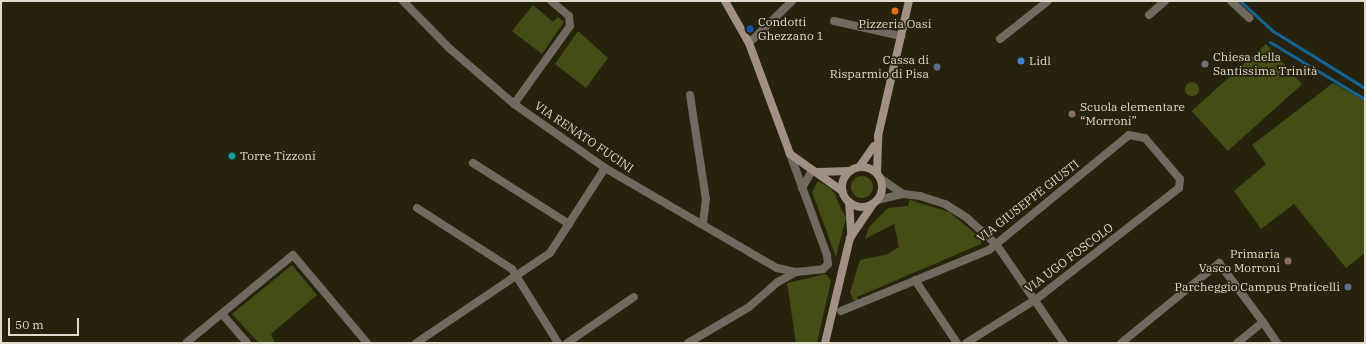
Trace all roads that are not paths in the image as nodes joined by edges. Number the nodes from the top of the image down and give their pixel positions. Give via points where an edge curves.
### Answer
1 (403, 1) edge
2 (551, 1) edge
3 (724, 1) edge
4 (792, 1) edge
5 (909, 1) edge
6 (1048, 1) edge
7 (1166, 1) edge
8 (1231, 1) edge
9 (1148, 15) dead end
10 (1249, 18) dead end
11 (834, 21) dead end
12 (901, 36) junction
13 (1000, 39) dead end
14 (749, 43) junction
15 (690, 94) dead end
16 (514, 104) junction
17 (878, 136) junction
18 (790, 154) junction
19 (473, 163) dead end
20 (860, 166) junction
21 (605, 168) junction
22 (812, 171) junction
23 (849, 171) junction
24 (879, 176) junction
25 (1181, 184) joint
26 (802, 188) junction
27 (842, 191) junction
28 (903, 194) junction
29 (849, 202) junction
30 (875, 202) junction
31 (417, 208) dead end
32 (569, 224) junction
33 (703, 224) junction
34 (850, 238) junction
35 (996, 244) junction
36 (777, 268) junction
37 (796, 272) junction
38 (514, 276) junction
39 (915, 280) junction
40 (778, 282) junction
41 (634, 297) dead end
42 (1035, 300) junction
43 (841, 311) dead end
44 (222, 314) junction
45 (1263, 322) junction
46 (188, 342) dead end
47 (247, 343) edge
48 (367, 343) edge
49 (416, 343) edge
50 (558, 343) edge
51 (567, 343) edge
52 (688, 343) edge
53 (825, 343) edge
54 (957, 343) edge
55 (966, 343) edge
56 (1064, 343) edge
57 (1121, 343) edge
58 (1237, 343) edge
59 (1277, 343) edge

1 - 16 street, VIA RENATO FUCINI via 450,48
2 - 16 street via 569,16 570,26
3 - 14 main road
4 - 14 street
5 - 12 main road
6 - 13 street
7 - 9 street
8 - 10 street
11 - 12 street
12 - 17 main road
14 - 18 main road
15 - 33 street via 706,199
16 - 21 street, VIA RENATO FUCINI
17 - 20 main road via 871,154
17 - 24 main road
18 - 22 main road
18 - 26 street
19 - 32 street
20 - 23 main road
20 - 24 main road
21 - 32 street
21 - 33 street, VIA RENATO FUCINI
22 - 23 main road
22 - 26 street
22 - 27 main road
23 - 27 main road via 843,180
24 - 28 street
24 - 30 main road via 882,189
25 - 35 street, VIA GIUSEPPE GIUSTI via 1180,178 1145,138 1133,134
25 - 42 street, VIA UGO FOSCOLO
26 - 37 street via 828,260 826,267
27 - 29 main road
28 - 30 street
28 - 35 street via 949,206
29 - 30 main road via 863,207
29 - 34 main road
30 - 34 main road
31 - 38 street via 512,269
32 - 38 street via 550,253
33 - 36 street, VIA RENATO FUCINI
34 - 53 main road
35 - 39 street, VIA GIUSEPPE GIUSTI
35 - 42 street
36 - 37 street, VIA RENATO FUCINI
36 - 40 street
37 - 40 street
38 - 49 street
38 - 50 street
39 - 43 street, VIA GIUSEPPE GIUSTI
39 - 54 street
40 - 52 street via 749,307
41 - 51 street
42 - 55 street, VIA UGO FOSCOLO
42 - 56 street
44 - 46 street
44 - 47 street
44 - 48 street via 293,255
45 - 57 street via 1220,263
45 - 58 street
45 - 59 street

